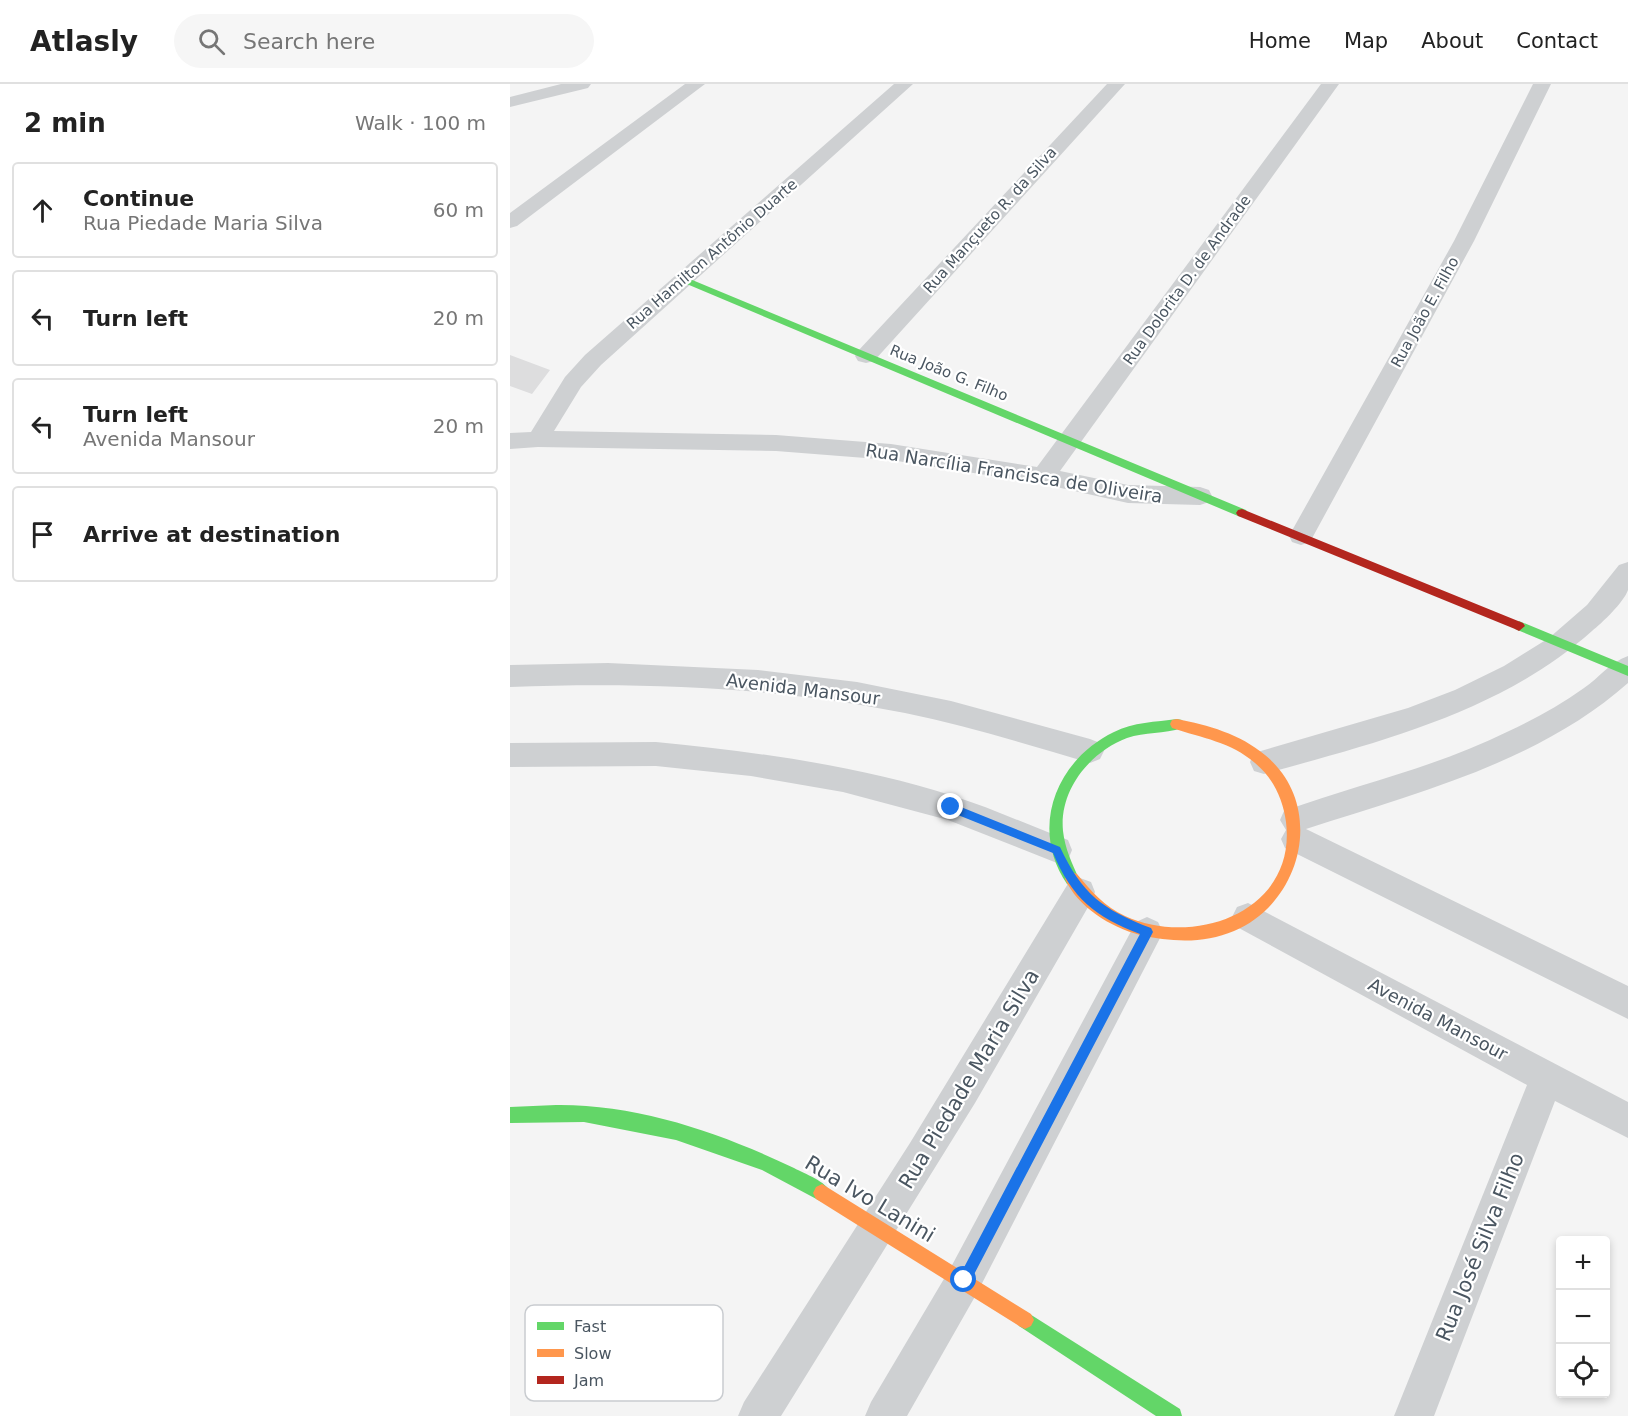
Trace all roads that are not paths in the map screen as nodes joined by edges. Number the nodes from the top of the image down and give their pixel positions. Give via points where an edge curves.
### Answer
1 (582, 84) edge
2 (696, 84) edge
3 (904, 84) edge
4 (1116, 84) edge
5 (1330, 84) edge
6 (1542, 84) edge
7 (510, 102) edge
8 (510, 222) edge
9 (685, 280) junction
10 (866, 356) junction
11 (538, 439) junction
12 (510, 441) edge
13 (1071, 441) junction
14 (1043, 476) junction
15 (1200, 496) junction
16 (1301, 536) junction
17 (1628, 572) edge
18 (1560, 644) junction
19 (1627, 669) edge
20 (510, 676) edge
21 (1090, 751) junction
22 (510, 755) edge
23 (1264, 762) junction
24 (1295, 830) junction
25 (1057, 850) junction
26 (1080, 892) junction
27 (1248, 917) junction
28 (1147, 932) junction
29 (1628, 1003) edge
30 (1547, 1078) junction
31 (510, 1115) edge
32 (1628, 1121) edge
33 (878, 1228) junction
34 (964, 1280) junction
35 (758, 1416) edge
36 (885, 1416) edge
37 (1173, 1416) edge
38 (1414, 1416) edge

1 - 7 street
2 - 8 street
3 - 9 street, Rua Hamilton Antônio Duarte
4 - 10 street, Rua Mançueto R. da Silva
5 - 13 street, Rua Dolorita D. de Andrade
6 - 16 street, Rua João E. Filho via 1464,241
9 - 10 street, Rua João G. Filho
9 - 11 street, Rua Hamilton Antônio Duarte via 593,360 573,382
10 - 13 street, Rua João G. Filho
11 - 12 street, Rua Narcília Francisca de Oliveira
11 - 14 street, Rua Narcília Francisca de Oliveira via 776,443 891,452
13 - 14 street, Rua Dolorita D. de Andrade
13 - 15 street, Rua João G. Filho
14 - 15 street, Rua Narcília Francisca de Oliveira via 1128,494
15 - 16 street, Rua Narcília Francisca de Oliveira
16 - 18 street, Rua Narcília Francisca de Oliveira
17 - 18 street via 1595,614
18 - 19 street, Rua Narcília Francisca de Oliveira
18 - 23 street via 1499,681 1441,707 1382,729
19 - 24 street via 1584,703 1533,732
20 - 21 street, Avenida Mansour via 651,675 795,686 905,702
21 - 23 street via 1131,730 1177,724 1224,735
21 - 25 street via 1063,785 1056,806
22 - 25 street via 656,754 751,764 843,780 951,807
23 - 24 street via 1288,799
24 - 27 street via 1292,862 1282,883 1268,902
24 - 29 street
25 - 26 street
26 - 28 street via 1099,909
26 - 33 street, Rua Piedade Maria Silva via 1012,1012
27 - 28 street via 1226,928 1200,934
27 - 30 street, Avenida Mansour
28 - 34 street
30 - 32 street, Avenida Mansour
30 - 38 street, Rua José Silva Filho
31 - 33 street, Rua Ivo Lanini via 582,1114 654,1125 728,1148 807,1183
33 - 34 street, Rua Ivo Lanini
33 - 35 street, Rua Piedade Maria Silva
34 - 36 street
34 - 37 street, Rua Ivo Lanini

